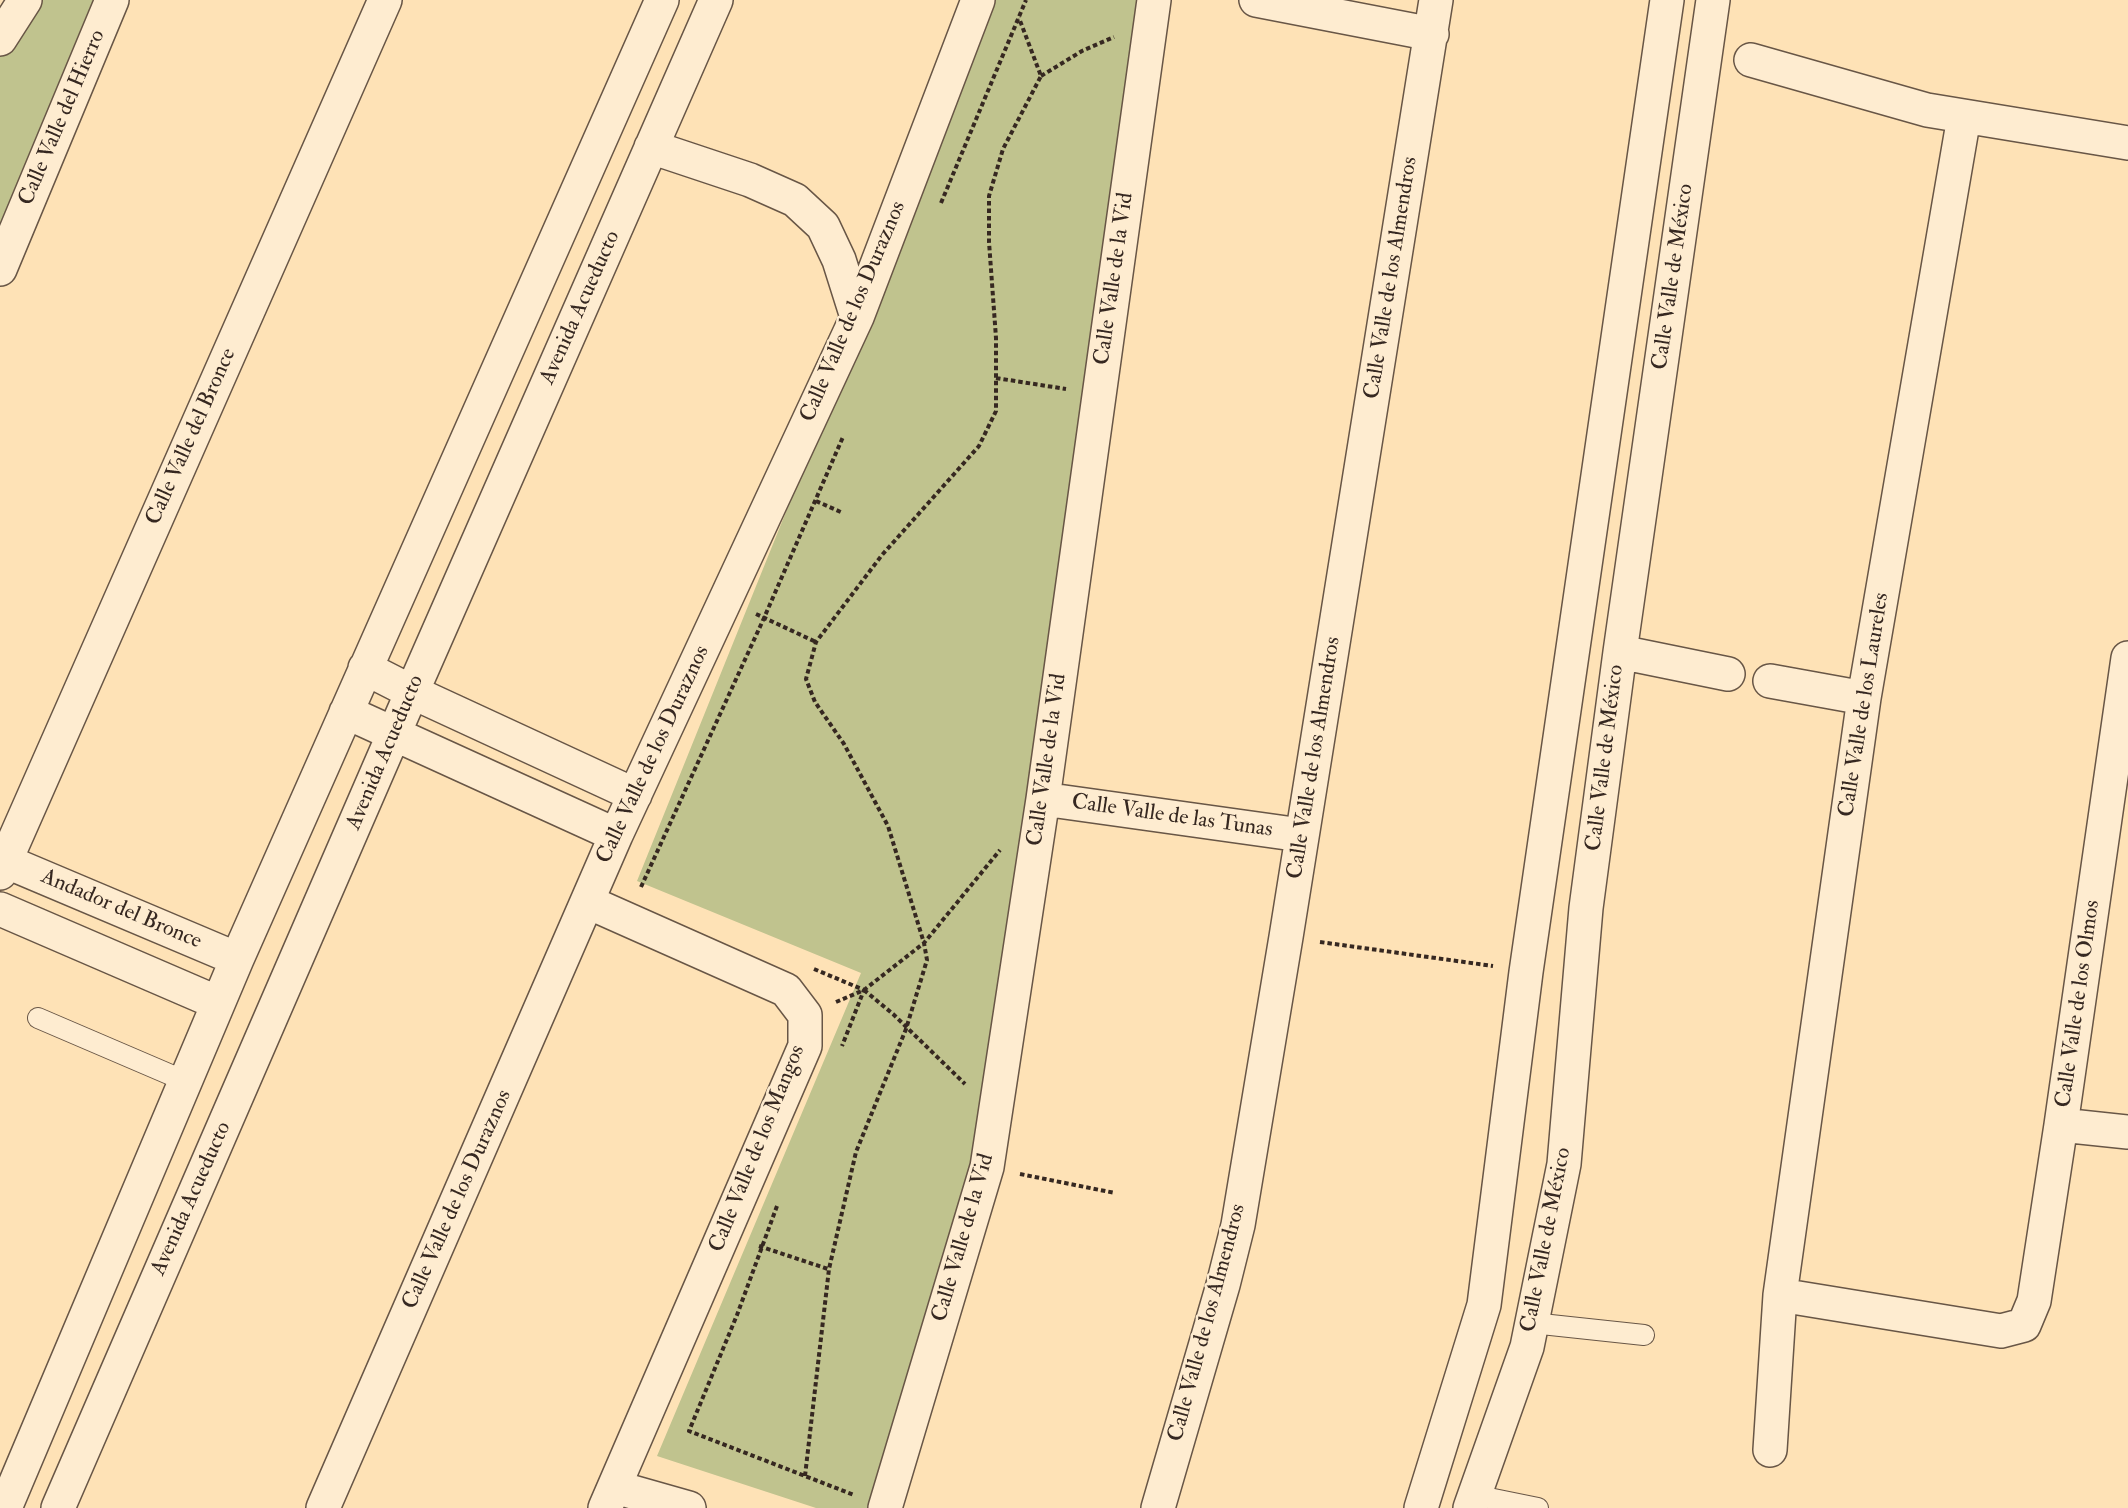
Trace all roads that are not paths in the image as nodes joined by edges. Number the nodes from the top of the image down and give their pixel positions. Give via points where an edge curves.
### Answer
1 (25, 0) edge
2 (112, 0) edge
3 (385, 0) edge
4 (662, 0) edge
5 (716, 0) edge
6 (978, 0) edge
7 (1154, 0) edge
8 (1256, 0) edge
9 (1436, 0) edge
10 (1667, 0) edge
11 (1713, 0) edge
12 (1432, 34) junction
13 (0, 39) edge
14 (1751, 60) dead end
15 (1964, 117) junction
16 (2128, 143) edge
17 (651, 147) junction
18 (0, 269) edge
19 (857, 317) junction
20 (1620, 652) junction
21 (2128, 658) edge
22 (365, 668) junction
23 (1728, 674) dead end
24 (1770, 681) dead end
25 (412, 692) junction
26 (1864, 698) junction
27 (346, 712) junction
28 (395, 733) junction
29 (635, 795) junction
30 (1044, 799) junction
31 (10, 824) edge
32 (616, 834) junction
33 (1301, 835) junction
34 (3, 867) edge
35 (1536, 901) junction
36 (588, 902) junction
37 (1586, 908) junction
38 (0, 909) edge
39 (237, 959) junction
40 (218, 1004) junction
41 (38, 1018) dead end
42 (185, 1081) junction
43 (2061, 1125) junction
44 (2128, 1132) edge
45 (1780, 1295) junction
46 (1532, 1323) junction
47 (1644, 1335) dead end
48 (1770, 1450) dead end
49 (610, 1497) edge
50 (1472, 1501) edge
51 (873, 1503) edge
52 (5, 1508) edge
53 (58, 1508) edge
54 (323, 1508) edge
55 (689, 1508) edge
56 (1158, 1508) edge
57 (1421, 1508) edge
58 (1538, 1508) edge

1 - 13 street
2 - 18 street, Calle Valle del Hierro
3 - 31 street, Calle Valle del Bronce
4 - 22 street
5 - 17 street, Avenida Acueducto
6 - 19 street, Calle Valle de los Duraznos
7 - 30 street, Calle Valle de la Vid
8 - 12 street
9 - 12 street, Calle Valle de los Almendros
10 - 35 street, Calle Valle de México
11 - 20 street, Calle Valle de México
12 - 33 street, Calle Valle de los Almendros
14 - 15 street
15 - 16 street
15 - 26 street, Calle Valle de los Laureles
17 - 19 street via 750,180 795,200 823,226 839,260
17 - 25 street, Avenida Acueducto
19 - 29 street, Calle Valle de los Duraznos
20 - 23 street
20 - 37 street, Calle Valle de México
21 - 43 street, Calle Valle de los Olmos
22 - 25 street
22 - 27 street
24 - 26 street
25 - 28 street, Avenida Acueducto
25 - 29 street
26 - 45 street, Calle Valle de los Laureles
27 - 28 street
27 - 39 street
28 - 32 street
28 - 53 street, Avenida Acueducto
29 - 32 street, Calle Valle de los Duraznos
30 - 33 street, Calle Valle de las Tunas
30 - 51 street, Calle Valle de la Vid via 987,1167
31 - 34 street, Calle Valle del Bronce
32 - 36 street, Calle Valle de los Duraznos
33 - 56 street, Calle Valle de los Almendros via 1238,1225
34 - 39 street, Andador del Bronce
35 - 37 street
35 - 57 street, Calle Valle de México via 1484,1305
36 - 49 street, Calle Valle de los Mangos via 786,990 805,1015 805,1046
36 - 54 street, Calle Valle de los Duraznos
37 - 46 street, Calle Valle de México via 1564,1164
38 - 40 street, Andador del Bronce
39 - 40 street
40 - 42 street
41 - 42 lane
42 - 52 street
43 - 44 street
43 - 45 street, Calle Valle de los Olmos via 2034,1301 2024,1325 2001,1331
45 - 48 street, Calle Valle de los Laureles
46 - 47 lane
46 - 50 street, Calle Valle de México
49 - 55 street
50 - 58 lane

